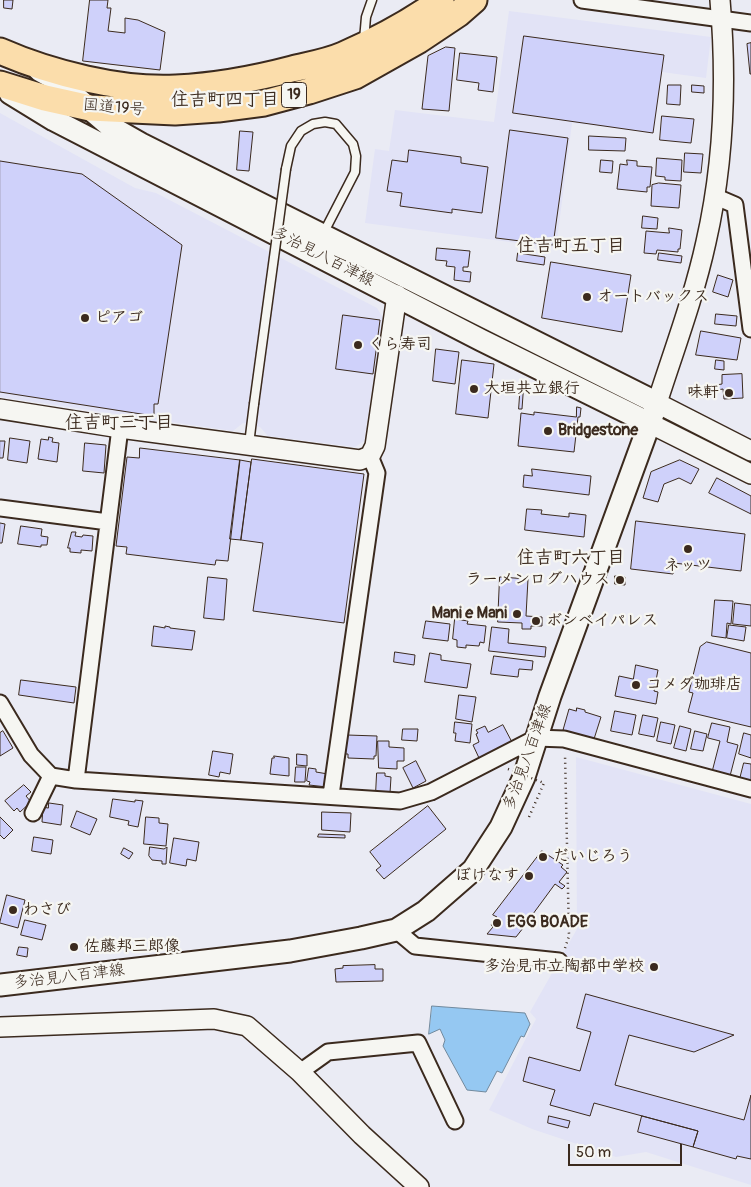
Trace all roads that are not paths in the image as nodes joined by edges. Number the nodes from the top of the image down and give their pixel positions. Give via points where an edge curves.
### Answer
1 (372, 0) edge
2 (441, 0) edge
3 (474, 0) edge
4 (582, 0) edge
5 (720, 0) edge
6 (722, 19) junction
7 (751, 23) edge
8 (363, 45) junction
9 (11, 56) edge
10 (0, 85) edge
11 (90, 108) junction
12 (714, 196) junction
13 (322, 236) junction
14 (397, 295) junction
15 (751, 329) edge
16 (657, 403) junction
17 (0, 409) edge
18 (649, 424) junction
19 (120, 428) junction
20 (249, 445) junction
21 (751, 451) edge
22 (370, 456) junction
23 (751, 474) edge
24 (0, 508) edge
25 (108, 522) junction
26 (0, 703) edge
27 (536, 738) junction
28 (51, 776) junction
29 (76, 780) junction
30 (751, 789) edge
31 (331, 795) junction
32 (33, 813) dead end
33 (396, 930) junction
34 (559, 961) road end
35 (0, 985) edge
36 (0, 1027) edge
37 (300, 1072) junction
38 (455, 1121) dead end
39 (419, 1187) edge

1 - 8 lane via 366,17
2 - 8 highway, 国道19号 / 19 via 413,20
3 - 11 highway, 国道19号 / 19 via 419,40 355,76 309,91 264,103 218,109 175,112
4 - 6 street
5 - 6 street
6 - 7 street
6 - 12 street via 722,132
8 - 9 highway, 国道19号 / 19 via 341,56 264,77 175,88 88,80
9 - 11 main road, 多治見八百津線 via 55,79
10 - 11 highway, 国道19号 / 19
10 - 14 main road, 多治見八百津線 via 54,120
11 - 13 main road, 多治見八百津線 via 111,127 140,144
12 - 15 street via 735,205
12 - 16 street via 691,300
13 - 16 main road, 多治見八百津線
13 - 20 lane, bridge via 355,172 356,156 353,144 336,124 325,122 301,131 291,146
14 - 18 main road, 多治見八百津線
14 - 22 street
16 - 18 main road, 多治見八百津線
16 - 21 street
17 - 19 street
18 - 23 street
18 - 27 main road, 多治見八百津線
19 - 20 street
19 - 25 street
20 - 22 street via 360,460
22 - 31 street via 377,473
24 - 25 street
25 - 29 street
26 - 28 street via 30,755
27 - 30 street via 564,739
27 - 31 street via 431,792 400,801
27 - 33 main road, 多治見八百津線 via 524,777 501,827 473,870 426,911
28 - 29 street
28 - 32 street
29 - 31 street
33 - 34 street via 415,946
33 - 35 main road, 多治見八百津線 via 290,951
36 - 37 street via 214,1018 247,1026
37 - 38 street via 328,1052 418,1043
37 - 39 street

